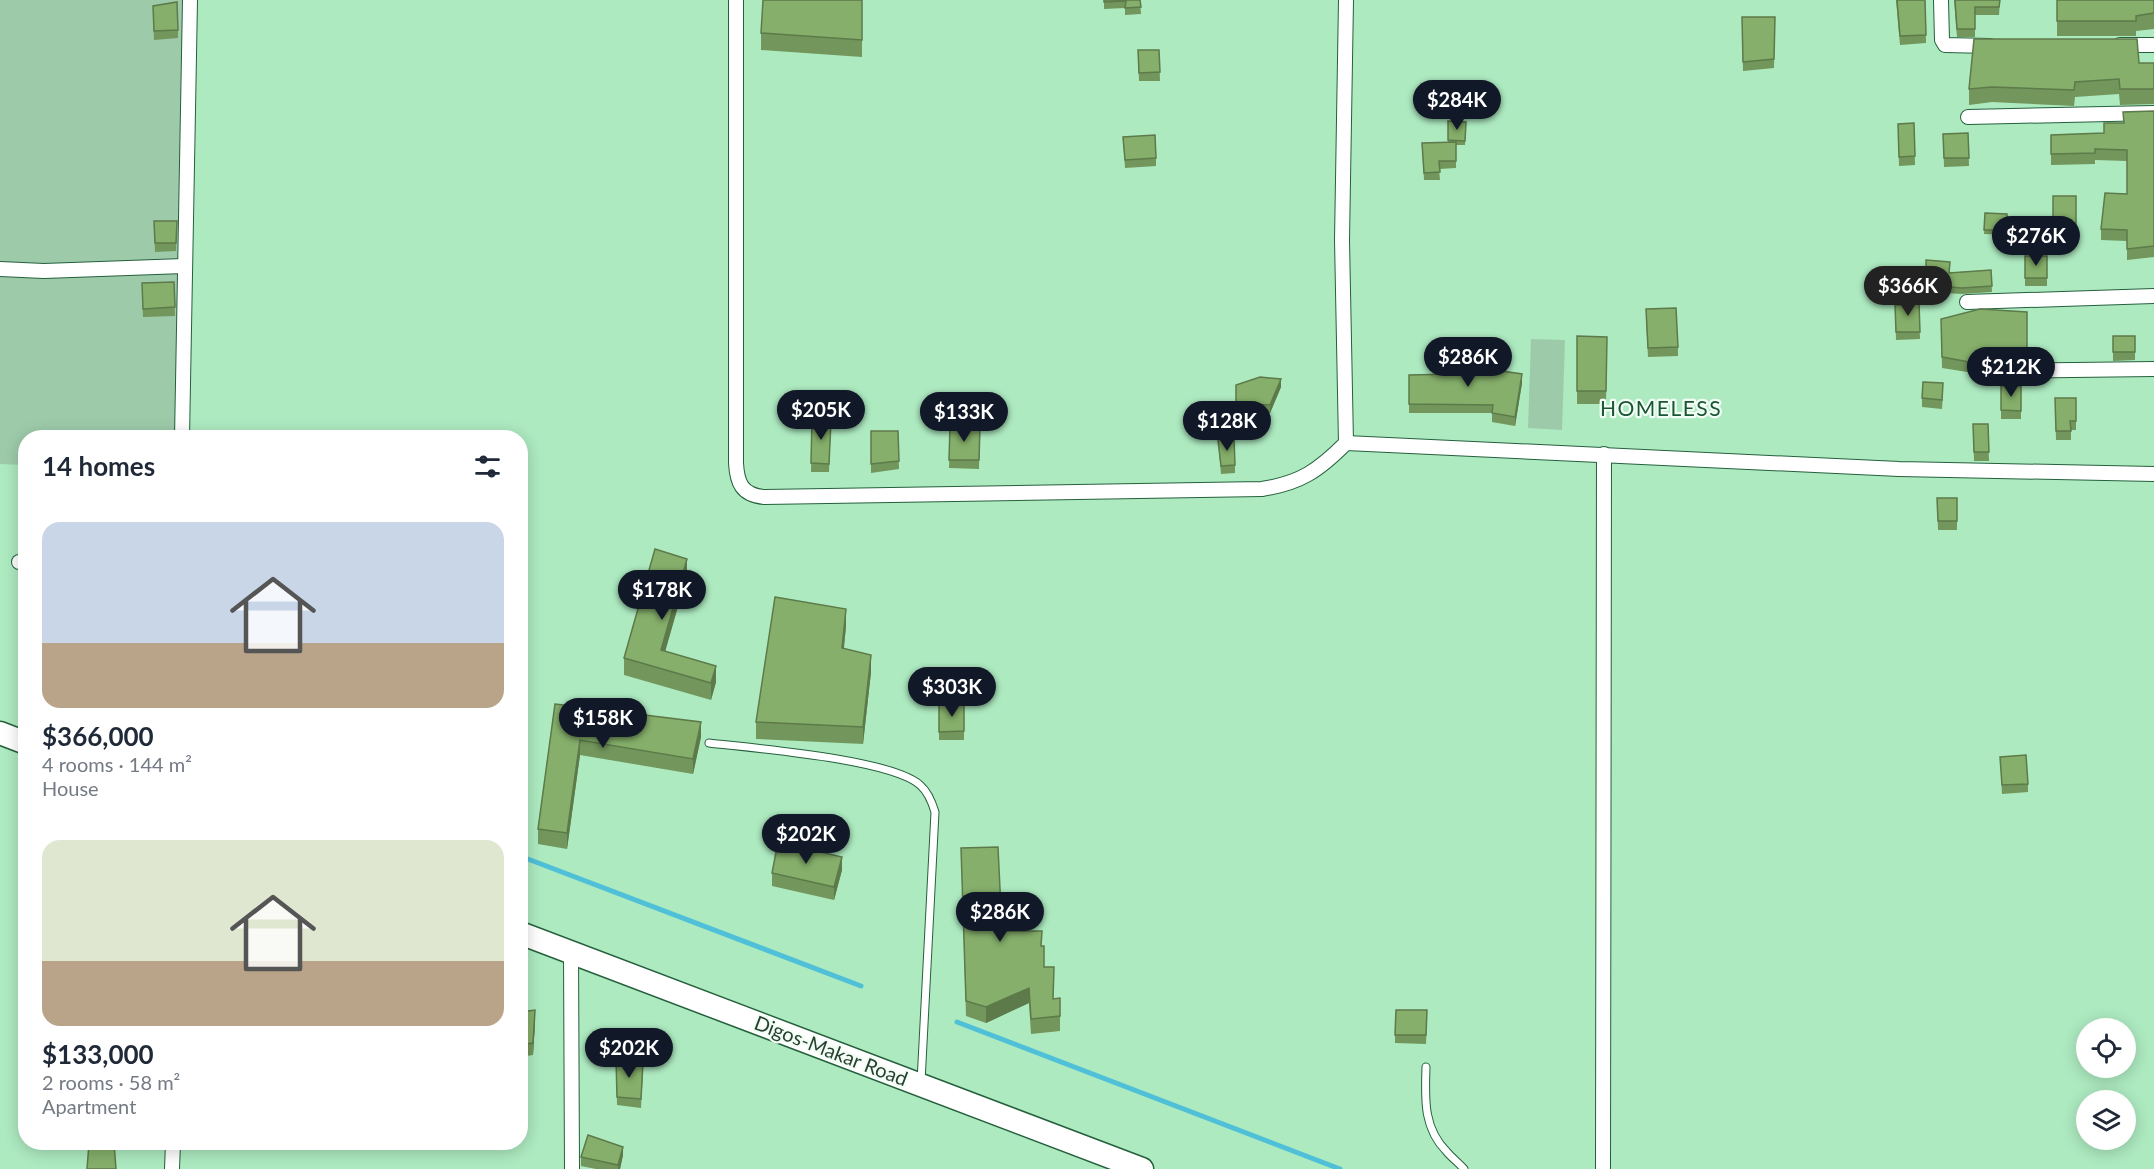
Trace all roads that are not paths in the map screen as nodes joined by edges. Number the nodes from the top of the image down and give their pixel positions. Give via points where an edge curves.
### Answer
1 (190, 0) edge
2 (736, 0) edge
3 (1346, 0) edge
4 (1941, 0) edge
5 (2108, 45) edge
6 (2154, 45) edge
7 (2004, 46) edge
8 (2154, 113) edge
9 (1968, 117) dead end
10 (184, 266) junction
11 (0, 269) edge
12 (2154, 296) edge
13 (1967, 302) dead end
14 (2154, 369) edge
15 (1994, 370) dead end
16 (182, 430) edge
17 (1346, 443) junction
18 (1604, 454) junction
19 (2154, 474) edge
20 (0, 733) edge
21 (18, 740) edge
22 (709, 742) dead end
23 (528, 936) edge
24 (571, 952) junction
25 (1426, 1067) dead end
26 (920, 1085) junction
27 (172, 1150) edge
28 (172, 1169) edge
29 (572, 1169) edge
30 (1142, 1169) edge
31 (1464, 1169) edge
32 (1603, 1169) edge

1 - 10 street
2 - 17 street via 736,463 739,484 746,492 764,497 1262,489 1304,478
3 - 17 street via 1342,240
4 - 7 street via 1945,45
5 - 6 street
8 - 9 street
10 - 11 street
10 - 16 street
12 - 13 street
14 - 15 street
17 - 18 street
18 - 19 street via 1899,469
18 - 32 street
20 - 21 main road
22 - 26 lane via 844,760 904,775 920,784 930,797 935,812
23 - 24 main road, Digos-Makar Road
24 - 26 main road, Digos-Makar Road
24 - 29 street
25 - 31 lane via 1428,1122 1446,1152
26 - 30 main road, Digos-Makar Road
27 - 28 street

